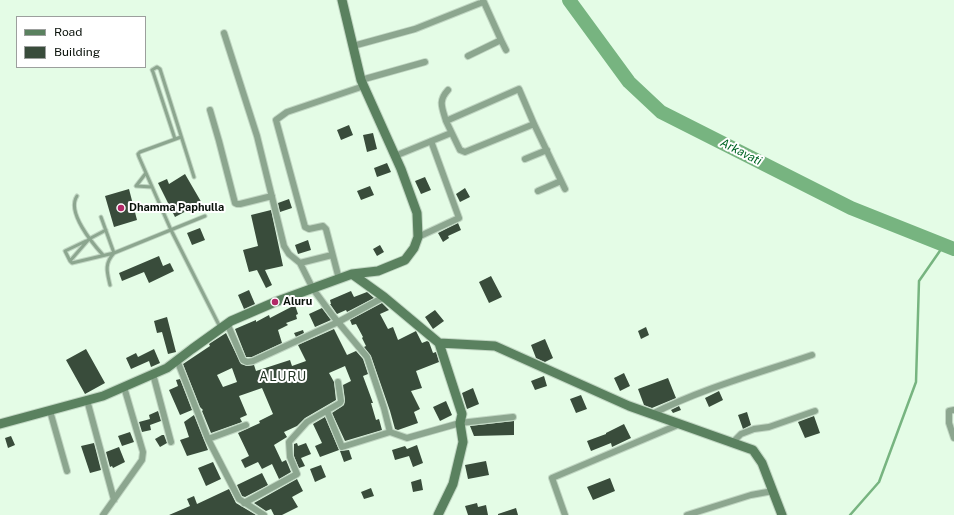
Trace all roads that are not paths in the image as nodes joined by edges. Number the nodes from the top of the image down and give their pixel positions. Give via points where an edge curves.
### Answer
1 (342, 0) edge
2 (483, 1) edge
3 (224, 33) dead end
4 (500, 40) junction
5 (353, 46) junction
6 (506, 50) dead end
7 (468, 56) dead end
8 (425, 62) dead end
9 (362, 83) junction
10 (448, 90) dead end
11 (210, 110) dead end
12 (446, 120) junction
13 (534, 124) junction
14 (451, 133) junction
15 (181, 137) junction
16 (175, 139) junction
17 (431, 141) junction
18 (547, 150) junction
19 (395, 156) junction
20 (525, 160) dead end
21 (146, 173) junction
22 (194, 177) dead end
23 (561, 181) junction
24 (152, 187) junction
25 (565, 189) dead end
26 (538, 191) dead end
27 (77, 196) dead end
28 (272, 196) junction
29 (205, 216) dead end
30 (101, 217) dead end
31 (106, 230) junction
32 (171, 230) junction
33 (418, 237) junction
34 (89, 239) junction
35 (114, 253) junction
36 (103, 255) junction
37 (332, 255) junction
38 (70, 261) junction
39 (300, 263) junction
40 (352, 274) junction
41 (339, 279) junction
42 (110, 285) dead end
43 (313, 289) junction
44 (384, 297) junction
45 (338, 322) junction
46 (224, 326) junction
47 (439, 343) junction
48 (812, 355) dead end
49 (177, 360) junction
50 (153, 374) junction
51 (338, 382) dead end
52 (124, 387) junction
53 (87, 400) junction
54 (954, 410) edge
55 (50, 411) junction
56 (327, 411) junction
57 (815, 411) dead end
58 (652, 414) junction
59 (514, 417) dead end
60 (460, 423) junction
61 (0, 424) edge
62 (246, 424) dead end
63 (680, 424) junction
64 (390, 432) junction
65 (954, 438) edge
66 (208, 439) junction
67 (171, 442) dead end
68 (732, 443) junction
69 (67, 471) dead end
70 (773, 491) junction
71 (114, 500) junction
72 (244, 503) junction
73 (103, 515) edge
74 (264, 515) edge
75 (438, 515) edge
76 (565, 515) edge
77 (687, 515) edge
78 (782, 515) edge

1 - 5 street
2 - 4 street
2 - 5 street via 415,29
3 - 28 street via 257,136
4 - 6 street
4 - 7 street
5 - 9 street
8 - 9 street
9 - 19 street
9 - 37 street via 287,112 276,120 305,227 309,229 323,226 326,229
10 - 12 street via 442,96 441,103
11 - 28 street via 235,203
12 - 13 street via 520,90
12 - 14 street
13 - 14 street via 465,152 460,150
13 - 18 street
14 - 17 street
15 - 16 lane
15 - 16 lane via 160,69 157,67 152,70
15 - 22 lane
16 - 21 lane via 138,154
17 - 19 street
17 - 33 street via 459,218
18 - 20 street
18 - 23 street
19 - 33 street via 418,213
21 - 24 lane
21 - 24 lane via 136,186
23 - 25 street
23 - 26 street
24 - 32 lane
27 - 34 lane via 74,203 76,213
28 - 39 street via 284,246
29 - 32 lane
30 - 31 lane
31 - 34 lane
31 - 35 lane
32 - 35 lane
32 - 46 lane
33 - 40 street via 405,260 378,271
34 - 36 lane
34 - 38 lane
34 - 38 lane via 65,251
35 - 36 lane
35 - 42 lane via 108,259 107,265
36 - 38 lane via 72,263
37 - 39 street
37 - 41 street
39 - 43 street
40 - 41 street
40 - 44 street
41 - 43 street
43 - 45 street
43 - 46 street via 275,302
44 - 45 street
44 - 47 street
45 - 46 street via 247,362 243,360
45 - 64 street via 368,357
46 - 49 street
47 - 58 street via 494,346
47 - 60 street via 462,414
48 - 58 street via 702,392
49 - 50 street
49 - 66 street
50 - 52 street
50 - 67 street
51 - 56 street via 342,401
52 - 53 street
52 - 71 street via 143,452 142,460
53 - 55 street
53 - 71 street
54 - 65 street via 949,411 949,423
55 - 61 street
55 - 69 street
56 - 64 street via 342,447
56 - 72 street via 307,422 289,442 290,457 296,474
57 - 68 street via 741,434
58 - 63 street
59 - 60 street
60 - 64 street via 407,438
60 - 75 street via 463,442 453,484
62 - 66 street
63 - 68 street
63 - 76 street via 552,478
66 - 72 street via 239,499
68 - 70 street via 753,450 762,463
70 - 77 street
70 - 78 street
71 - 73 street
72 - 74 street

